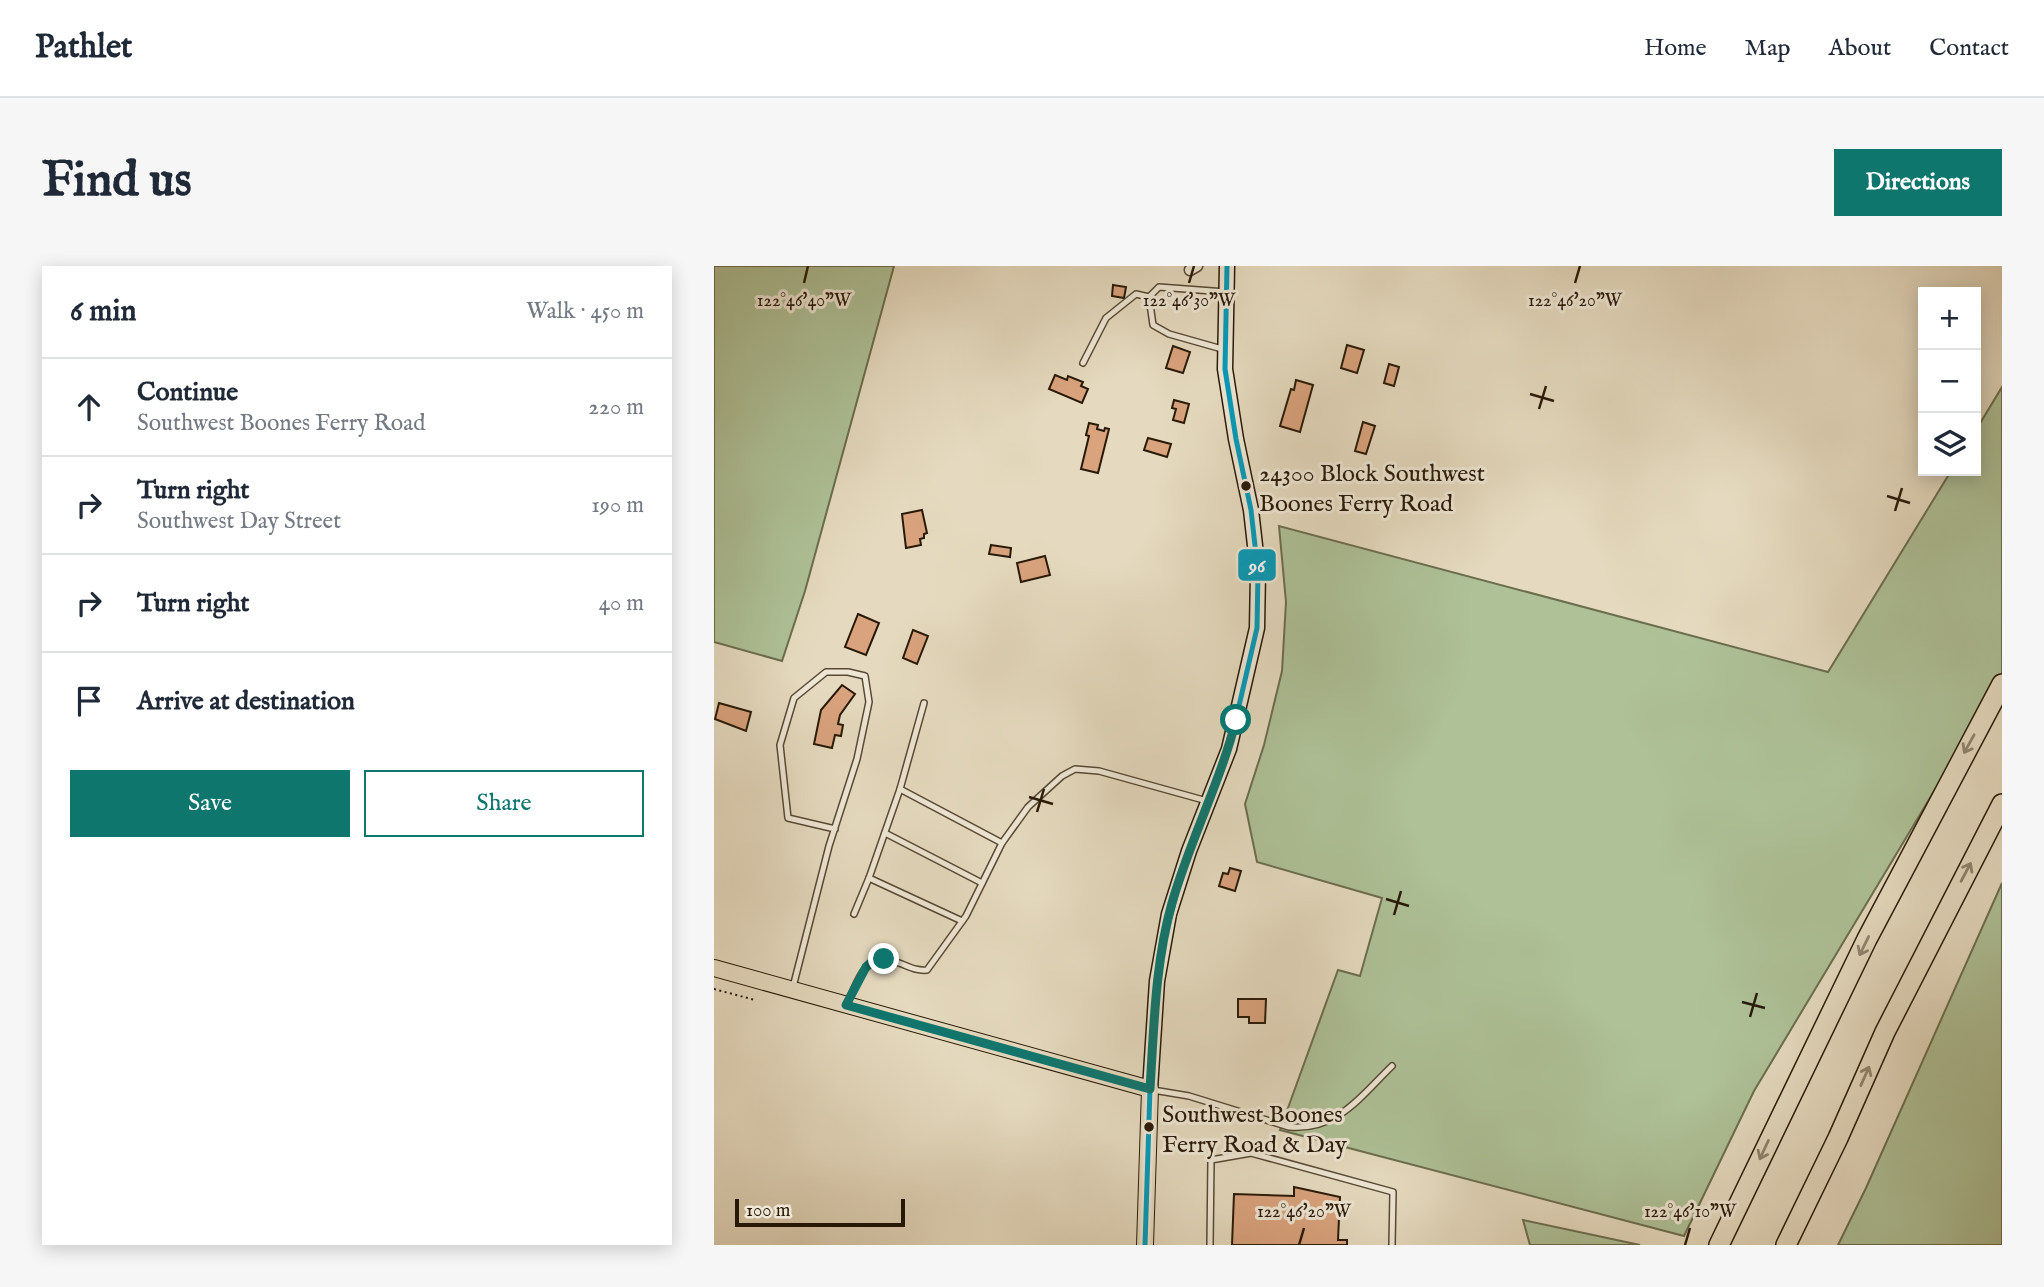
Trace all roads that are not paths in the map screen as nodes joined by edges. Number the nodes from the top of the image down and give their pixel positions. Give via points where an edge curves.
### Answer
1 (1227, 266) edge
2 (1226, 292) junction
3 (1149, 298) junction
4 (1225, 349) junction
5 (1083, 363) dead end
6 (2002, 684) edge
7 (923, 702) dead end
8 (900, 789) junction
9 (1210, 802) junction
10 (2002, 804) edge
11 (835, 829) junction
12 (885, 833) junction
13 (1002, 843) junction
14 (869, 878) junction
15 (982, 883) junction
16 (854, 914) dead end
17 (962, 921) junction
18 (714, 968) edge
19 (792, 990) junction
20 (846, 1005) junction
21 (1392, 1066) dead end
22 (1150, 1089) junction
23 (1838, 1138) junction
24 (1145, 1245) edge
25 (1210, 1245) edge
26 (1392, 1245) edge
27 (1719, 1245) edge
28 (1786, 1245) edge
29 (1801, 1245) edge

1 - 2 main road
2 - 3 lane via 1160,288
2 - 4 main road
3 - 4 lane via 1153,325
3 - 5 lane via 1136,294 1106,318
4 - 9 main road via 1251,510 1258,572 1257,628 1233,734
6 -> 27 highway via 1867,939
7 - 8 lane
8 - 12 lane
8 - 13 lane
9 - 13 lane via 1099,771 1075,769 1028,807
9 - 22 main road via 1183,869 1164,940
23 -> 10 highway via 1885,1032
11 - 11 lane via 869,702 865,676 848,672 826,672 793,698 780,745 788,818
11 - 19 lane
12 - 14 lane
12 - 15 lane
13 - 15 lane
14 - 16 lane
14 - 17 lane
15 - 17 lane
17 - 20 lane via 927,970 884,959 873,961
18 - 19 main road
19 - 20 main road
20 - 22 main road
21 - 22 lane via 1344,1114 1304,1128
22 - 24 main road
23 - 28 highway
23 - 29 highway
25 - 26 lane via 1211,1160 1251,1153 1393,1192

